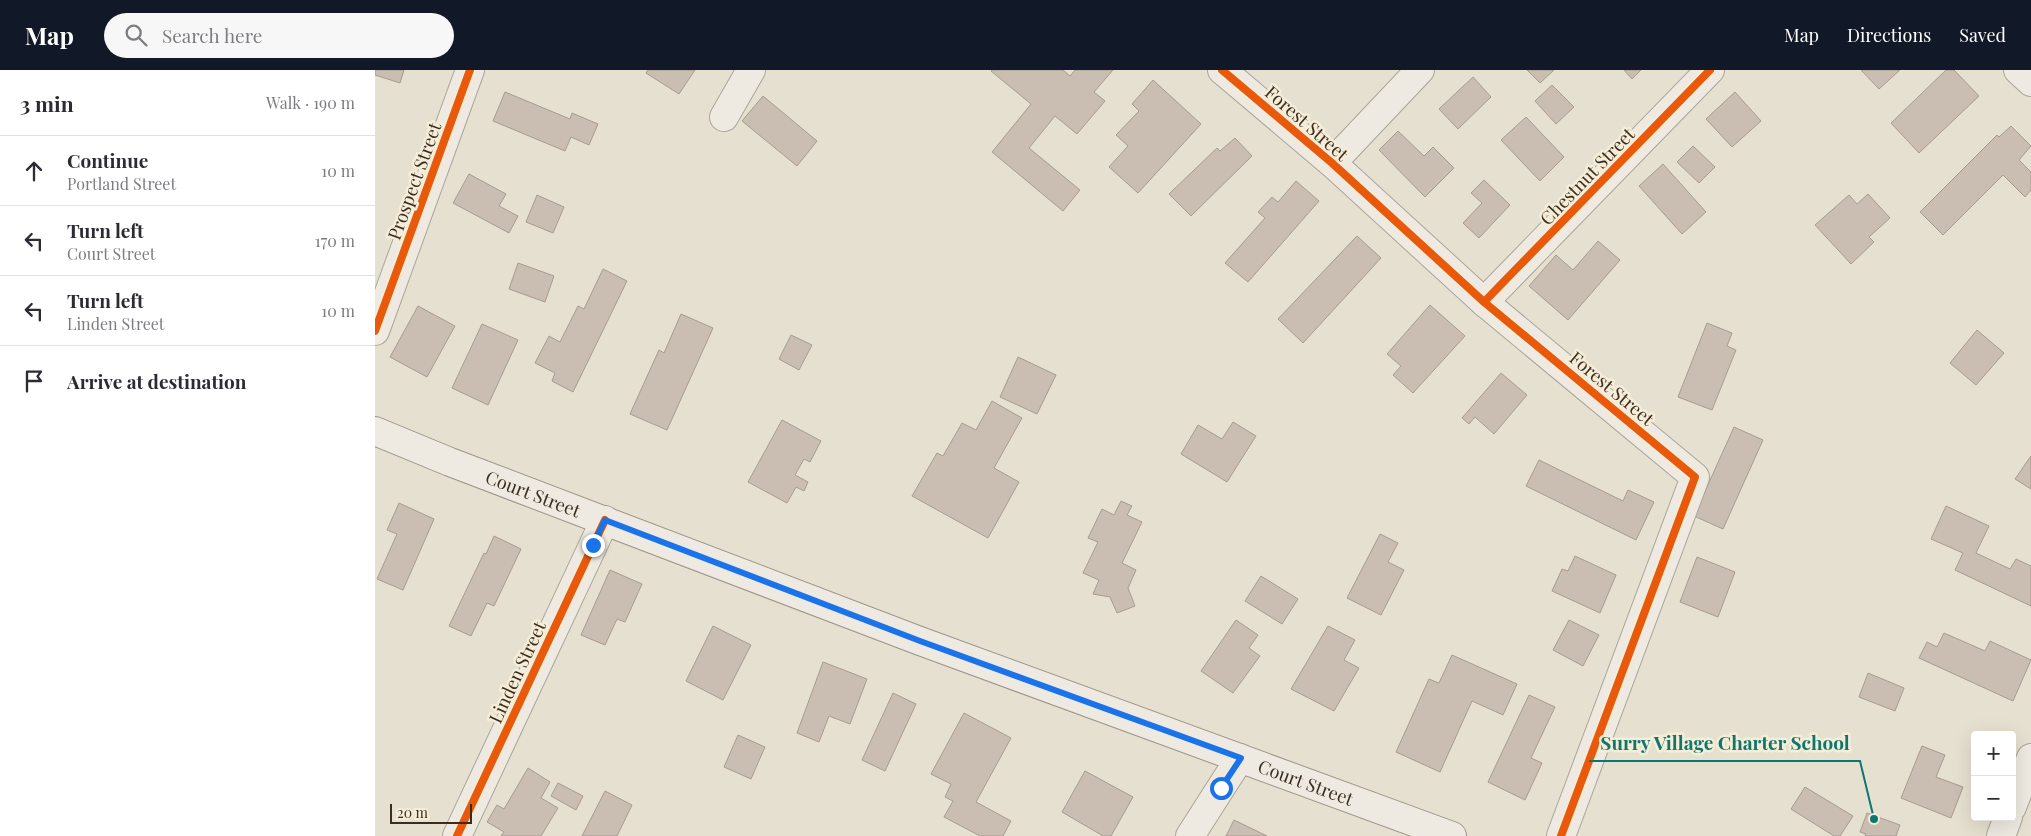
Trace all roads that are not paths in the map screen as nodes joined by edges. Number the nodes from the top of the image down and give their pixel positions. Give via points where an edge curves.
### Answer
1 (470, 70) edge
2 (751, 70) edge
3 (1222, 70) edge
4 (1420, 70) edge
5 (1711, 70) edge
6 (2018, 70) edge
7 (2031, 82) edge
8 (724, 117) dead end
9 (1332, 163) junction
10 (1484, 302) junction
11 (375, 331) edge
12 (375, 431) edge
13 (605, 520) junction
14 (1241, 758) junction
15 (2031, 758) edge
16 (2016, 797) edge
17 (2007, 821) edge
18 (457, 836) edge
19 (1190, 836) edge
20 (1451, 836) edge
21 (1561, 836) edge
22 (2001, 836) edge

1 - 11 street, Prospect Street
2 - 8 street
3 - 9 street, Forest Street
4 - 9 street
5 - 10 street, Chestnut Street
6 - 7 street
9 - 10 street, Forest Street
10 - 21 street, Forest Street via 1695,477
12 - 13 street, Court Street
13 - 14 street, Court Street via 920,641
13 - 18 street, Linden Street
14 - 19 street
14 - 20 street, Court Street
15 - 16 street
17 - 22 street

